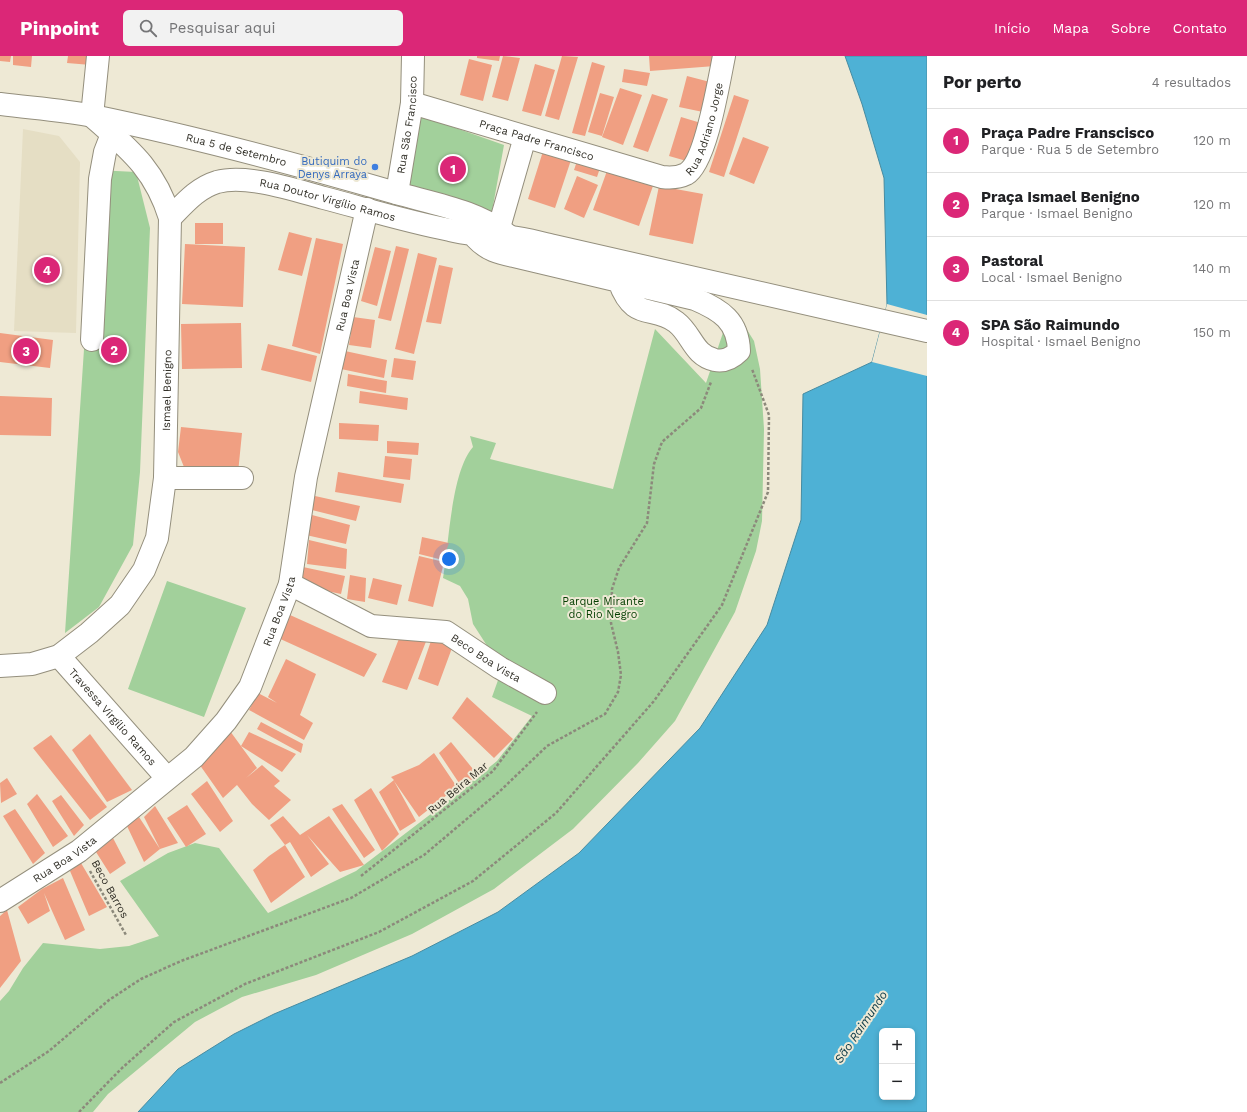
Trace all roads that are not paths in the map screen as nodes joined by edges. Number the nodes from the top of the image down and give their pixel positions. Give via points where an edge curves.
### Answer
1 (98, 56) edge
2 (413, 56) edge
3 (724, 56) edge
4 (412, 103) junction
5 (0, 104) edge
6 (92, 116) junction
7 (112, 134) junction
8 (525, 138) junction
9 (662, 177) joint
10 (397, 193) junction
11 (367, 209) junction
12 (170, 218) junction
13 (473, 234) junction
14 (502, 234) junction
15 (619, 281) junction
16 (927, 331) edge
17 (92, 340) dead end
18 (165, 478) junction
19 (242, 478) dead end
20 (290, 584) junction
21 (59, 656) junction
22 (0, 666) edge
23 (545, 693) road end
24 (167, 778) junction
25 (0, 901) edge

1 - 6 street
2 - 4 street, Rua São Francisco
3 - 9 street, Rua Adriano Jorge via 712,112 701,152 694,166 686,174 675,178
4 - 8 street, Praça Padre Francisco
4 - 10 street, Rua São Francisco
5 - 6 street, Rua 5 de Setembro
6 - 7 street, Ismael Benigno
6 - 10 street, Rua 5 de Setembro
7 - 12 street, Ismael Benigno via 146,167 157,185
7 - 17 street via 105,152 100,179
8 - 9 street, Praça Padre Francisco
8 - 14 street
10 - 14 street, Rua 5 de Setembro via 469,214
11 - 12 street, Rua Doutor Virgílio Ramos via 293,189 235,180 218,182 204,188 191,196
11 - 13 street, Rua Doutor Virgílio Ramos
11 - 20 street, Rua Boa Vista via 306,477
12 - 18 street, Ismael Benigno
13 - 14 street, Rua Doutor Virgílio Ramos
13 - 15 street via 489,249 500,253
14 - 16 street, Rua 5 de Setembro
15 - 15 street via 634,306 676,322 706,358 720,361 732,358 739,350 733,325 710,305
18 - 19 street
18 - 21 street, Ismael Benigno via 157,538 144,570 120,605 89,634
20 - 23 street, Beco Boa Vista via 371,626 446,632 500,668
20 - 24 street, Rua Boa Vista via 250,687 226,721 194,757
21 - 22 street, Ismael Benigno via 32,664
21 - 24 street, Travessa Virgílio Ramos
24 - 25 street, Rua Boa Vista via 79,851

